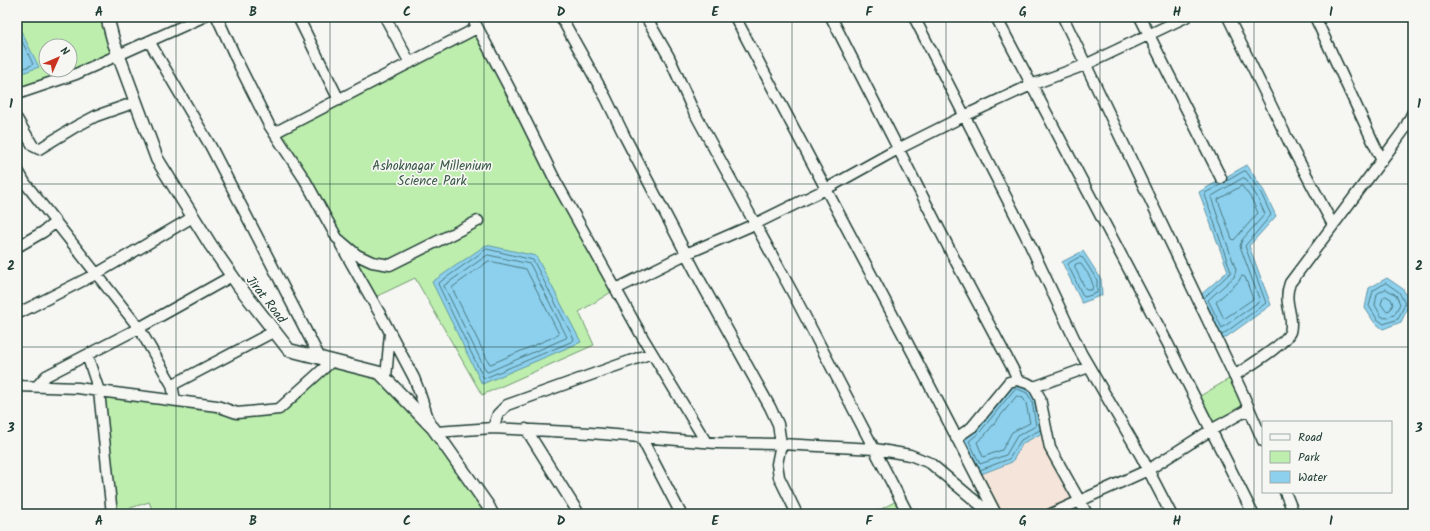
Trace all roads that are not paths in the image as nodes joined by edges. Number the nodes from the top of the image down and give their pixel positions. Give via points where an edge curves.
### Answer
1 (107, 17) edge
2 (203, 17) edge
3 (217, 17) edge
4 (298, 17) edge
5 (386, 17) edge
6 (472, 17) edge
7 (561, 17) edge
8 (646, 17) edge
9 (736, 17) edge
10 (831, 17) edge
11 (914, 17) edge
12 (996, 17) edge
13 (1063, 17) edge
14 (1140, 17) edge
15 (1186, 17) edge
16 (1228, 17) edge
17 (1315, 17) edge
18 (477, 28) junction
19 (1149, 34) junction
20 (149, 41) junction
21 (118, 54) junction
22 (410, 63) junction
23 (1085, 65) junction
24 (1031, 85) junction
25 (17, 94) edge
26 (339, 100) junction
27 (136, 102) junction
28 (1413, 112) edge
29 (964, 116) junction
30 (17, 119) edge
31 (274, 133) junction
32 (898, 149) junction
33 (1382, 160) junction
34 (17, 168) edge
35 (1221, 178) dead end
36 (826, 189) junction
37 (193, 217) junction
38 (478, 221) dead end
39 (56, 222) junction
40 (755, 224) junction
41 (1334, 225) junction
42 (337, 238) junction
43 (17, 247) edge
44 (686, 254) junction
45 (96, 274) junction
46 (232, 276) junction
47 (616, 288) junction
48 (17, 314) edge
49 (139, 328) junction
50 (275, 331) junction
51 (390, 333) junction
52 (652, 353) junction
53 (87, 355) junction
54 (326, 360) junction
55 (1089, 367) junction
56 (1234, 376) junction
57 (386, 378) junction
58 (1017, 380) junction
59 (172, 385) junction
60 (17, 386) edge
61 (37, 386) junction
62 (1034, 387) junction
63 (99, 391) junction
64 (175, 400) junction
65 (1249, 409) junction
66 (493, 428) junction
67 (433, 429) junction
68 (526, 429) junction
69 (1211, 430) junction
70 (641, 437) junction
71 (956, 438) junction
72 (1262, 439) edge
73 (706, 442) junction
74 (781, 444) junction
75 (875, 450) junction
76 (1148, 470) junction
77 (1285, 493) edge
78 (1079, 501) junction
79 (112, 514) edge
80 (492, 514) edge
81 (579, 514) edge
82 (681, 514) edge
83 (797, 514) edge
84 (908, 514) edge
85 (991, 514) edge
86 (996, 514) edge
87 (1051, 514) edge
88 (1087, 514) edge
89 (1171, 514) edge
90 (1253, 514) edge
91 (1294, 514) edge

1 - 21 main road, Jirat Road
2 - 20 street
3 - 31 street
4 - 26 street
5 - 22 street
6 - 18 street
7 - 44 street via 606,98
8 - 40 street
9 - 36 street
10 - 32 street
11 - 29 street
12 - 24 street
13 - 23 street
14 - 19 street
15 - 19 street
16 - 41 street via 1292,148
17 - 33 street
18 - 22 street
18 - 47 street via 555,180
19 - 23 street
19 - 35 street
20 - 21 street
20 - 54 street via 211,147
21 - 25 street via 76,74
21 - 27 main road, Jirat Road
22 - 26 street
23 - 24 street
23 - 56 street
24 - 29 street
24 - 69 street
26 - 31 street
27 - 30 street via 75,126 39,149 33,146
27 - 37 main road, Jirat Road via 157,159
28 - 33 street via 1404,130
29 - 32 street
29 - 55 street via 1025,234
31 - 42 street via 305,180
32 - 36 street
32 - 58 street
33 - 41 street
34 - 39 street via 25,183
36 - 40 street
36 - 71 street
37 - 45 street
37 - 46 main road, Jirat Road
38 - 42 street via 390,265 372,262 357,255
39 - 43 street
39 - 45 street
40 - 44 street
40 - 75 street
41 - 56 street via 1290,283 1286,297 1291,318 1290,333 1276,347
42 - 51 street
44 - 47 street
44 - 74 street via 770,407 778,424
45 - 48 street
45 - 49 street
46 - 49 street
46 - 50 main road, Jirat Road
47 - 52 street
49 - 53 street
49 - 59 street
50 - 54 main road, Jirat Road via 289,350
50 - 59 street
51 - 57 street
51 - 67 street via 419,391
52 - 66 street via 507,405 498,414
52 - 73 street
53 - 61 street via 46,376
53 - 63 street
54 - 57 main road, Jirat Road via 380,373
54 - 64 street via 279,409 238,413 217,406
55 - 62 street
55 - 76 street
56 - 65 street
57 - 67 main road, Jirat Road
58 - 62 street
58 - 71 street via 1009,382 972,427
59 - 64 street
60 - 61 street
61 - 63 street
62 - 78 street via 1040,398 1050,448
63 - 64 street
63 - 79 street
65 - 69 street
65 - 72 street
66 - 67 street
66 - 68 street
67 - 80 main road, Jirat Road
68 - 70 street
68 - 81 street
69 - 76 street
69 - 90 street
70 - 73 street
70 - 82 street
71 - 86 street
73 - 74 street
74 - 75 street
74 - 83 street via 777,464 779,477
75 - 84 street
75 - 85 street via 910,455 930,463
76 - 78 street
76 - 89 street
77 - 91 street
78 - 87 street
78 - 88 street

